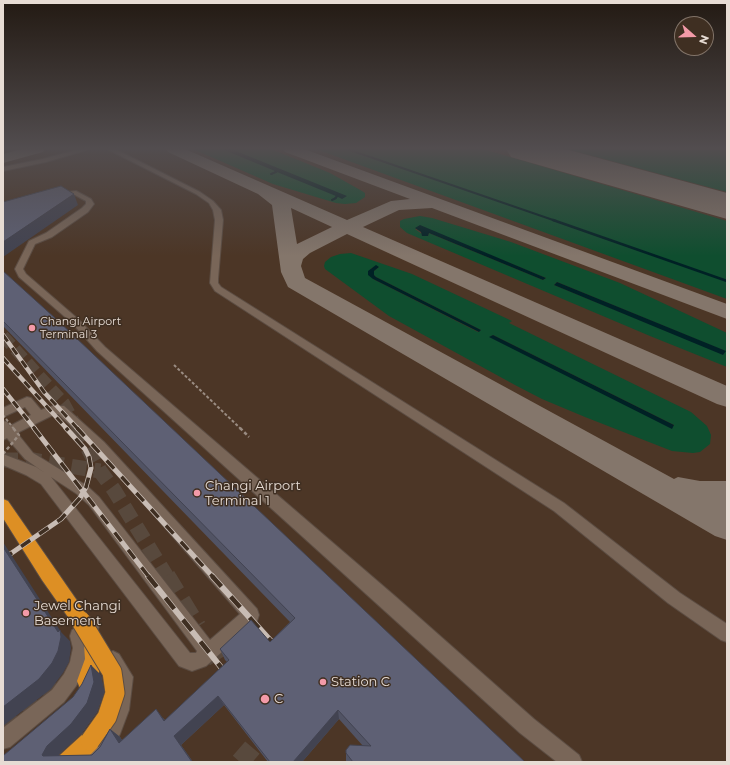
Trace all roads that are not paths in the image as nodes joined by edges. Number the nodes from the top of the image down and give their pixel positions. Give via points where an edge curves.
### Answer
1 (181, 185) edge
2 (48, 197) edge
3 (3, 414) edge
4 (39, 416) junction
5 (5, 431) edge
6 (3, 459) edge
7 (3, 504) edge
8 (85, 628) junction
9 (727, 634) edge
10 (210, 652) junction
11 (3, 740) edge
12 (3, 760) edge
13 (67, 762) edge
14 (90, 762) edge
15 (572, 762) edge

1 - 9 lane via 212,202 217,210 219,220 214,283 218,289 560,507 674,598
2 - 15 lane via 76,193 89,200 90,204 49,235 31,240 19,269 22,275 527,726
3 - 4 lane via 27,401
4 - 5 lane
4 - 10 lane via 60,409 100,445 251,615
5 - 10 lane via 29,456 82,490 94,501
6 - 10 lane via 46,480 185,660 200,660
7 - 8 highway
8 - 12 highway, bridge via 94,648 94,659 84,686 67,707
8 - 13 highway, bridge via 112,672 115,693 106,717 90,741
11 - 14 lane via 58,696 78,664 78,636 91,626 124,677 120,710 102,747

